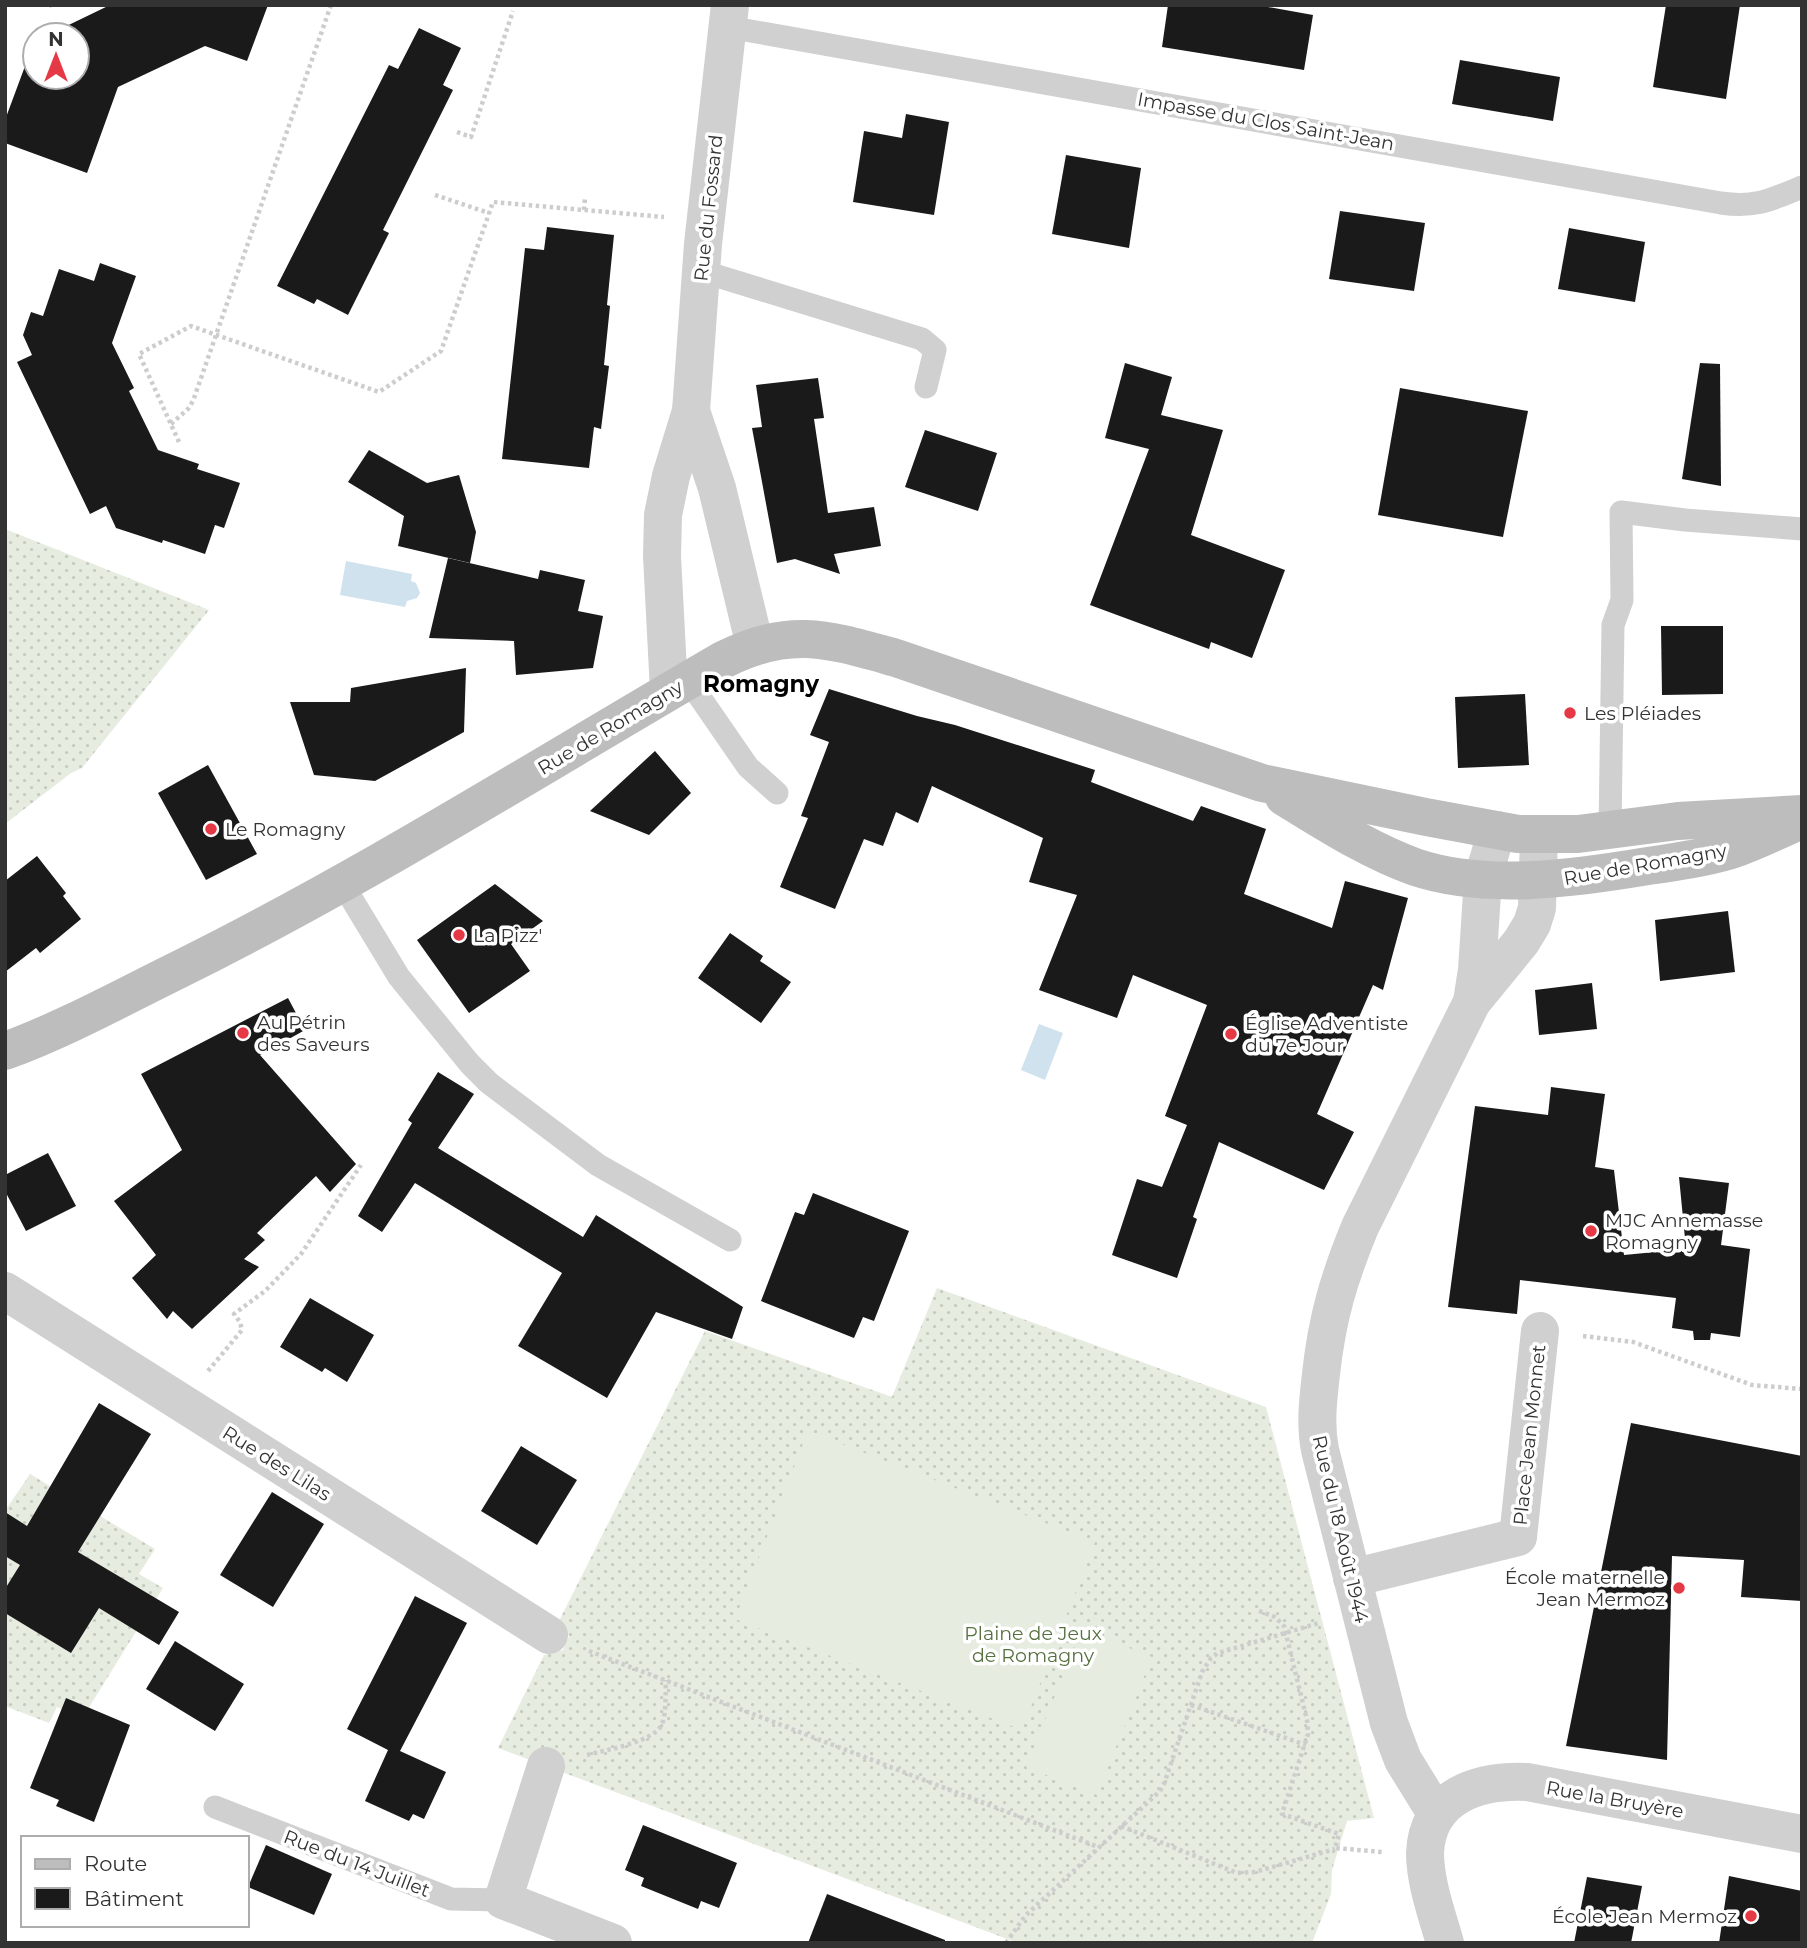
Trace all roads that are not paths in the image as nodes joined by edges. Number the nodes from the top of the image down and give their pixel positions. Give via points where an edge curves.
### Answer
1 (729, 16) edge
2 (1802, 187) edge
3 (701, 271) junction
4 (926, 387) dead end
5 (691, 411) junction
6 (1802, 529) edge
7 (755, 646) junction
8 (678, 686) junction
9 (1262, 783) junction
10 (777, 793) dead end
11 (1802, 814) edge
12 (1802, 821) edge
13 (1497, 830) junction
14 (1610, 830) junction
15 (1539, 835) junction
16 (1483, 878) junction
17 (1538, 879) junction
18 (342, 883) junction
19 (1472, 1002) junction
20 (20, 1046) edge
21 (5, 1063) edge
22 (730, 1240) dead end
23 (5, 1291) edge
24 (1540, 1331) road end
25 (1357, 1595) junction
26 (549, 1635) road end
27 (546, 1766) road end
28 (215, 1807) dead end
29 (1437, 1815) junction
30 (1802, 1834) edge
31 (503, 1900) junction
32 (613, 1943) edge
33 (1445, 1943) edge

1 - 2 lane, Impasse du Clos Saint-Jean via 1721,203 1762,203
1 - 3 street, Rue du Fossard
3 - 4 lane via 922,339 935,350
3 - 5 street, Rue du Fossard
5 - 7 street, Rue du Fossard via 717,488
5 - 8 street, Rue du Fossard via 668,485 662,525
6 - 14 lane via 1621,512 1622,600 1613,625
7 - 8 street, Rue de Romagny
7 - 9 street, Rue de Romagny via 801,638 848,643
8 - 10 lane via 748,767
8 - 18 street, Rue de Romagny
9 - 13 street, Rue de Romagny
9 - 16 street, Rue de Romagny via 1381,853 1434,872
11 - 14 street, Rue de Romagny
12 - 17 street, Rue de Romagny via 1700,858
13 - 15 street, Rue de Romagny
13 - 16 street
14 - 15 street, Rue de Romagny
15 - 17 street, Rue du 18 Août 1944
16 - 17 street, Rue de Romagny
16 - 19 street, Rue du 18 Août 1944
17 - 19 street, Rue du 18 Août 1944 via 1537,908 1528,932
18 - 20 street, Rue de Romagny via 204,957
18 - 22 lane via 399,977 489,1083 598,1165
19 - 25 street, Rue du 18 Août 1944 via 1360,1227 1327,1325 1316,1415 1320,1450
20 - 21 street, Rue de Romagny
23 - 26 street, Rue des Lilas
24 - 25 street, Place Jean Monnet via 1518,1537
25 - 29 street, Rue du 18 Août 1944 via 1397,1746
27 - 31 street
28 - 31 lane, Rue du 14 Juillet via 451,1899
29 - 30 street, Rue la Bruyère via 1445,1804 1469,1790 1527,1782
29 - 33 street via 1425,1855
31 - 32 street, Rue du 14 Juillet

